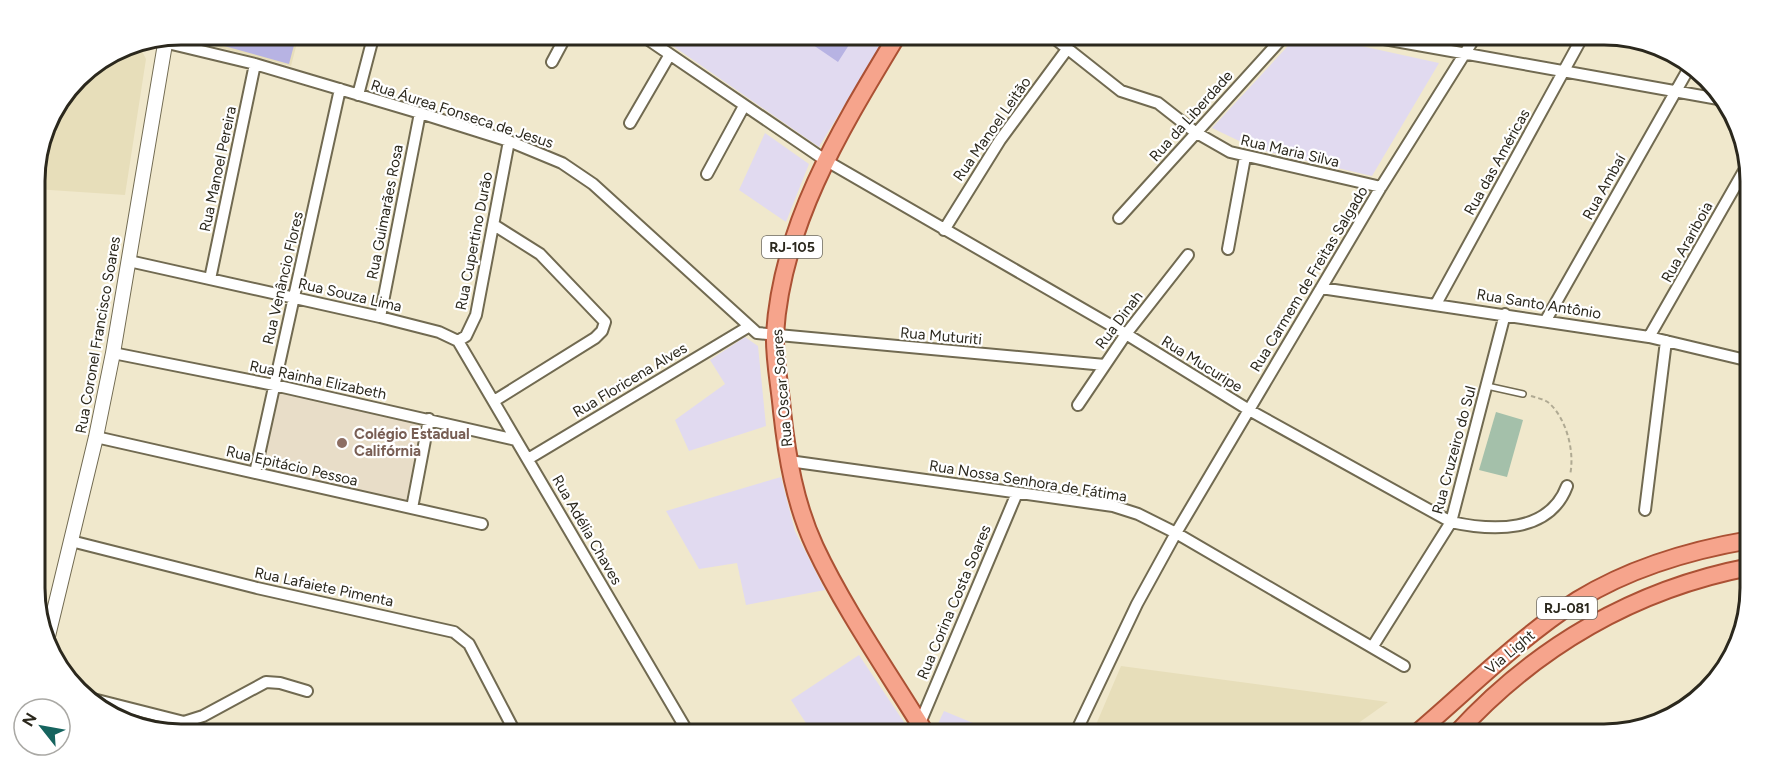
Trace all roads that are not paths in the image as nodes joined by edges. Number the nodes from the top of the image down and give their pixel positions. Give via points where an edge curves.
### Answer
1 (181, 45) edge
2 (371, 45) edge
3 (561, 45) edge
4 (654, 45) edge
5 (892, 45) edge
6 (1064, 45) edge
7 (1276, 45) edge
8 (1419, 45) edge
9 (1470, 45) edge
10 (1578, 45) edge
11 (161, 46) edge
12 (1068, 48) junction
13 (1465, 53) junction
14 (669, 56) junction
15 (552, 62) dead end
16 (255, 64) junction
17 (1563, 71) junction
18 (1686, 73) edge
19 (340, 89) junction
20 (1675, 92) junction
21 (358, 95) junction
22 (1712, 98) edge
23 (744, 106) junction
24 (420, 113) junction
25 (630, 123) dead end
26 (1195, 132) junction
27 (509, 141) junction
28 (1245, 157) junction
29 (825, 160) junction
30 (707, 174) dead end
31 (1740, 178) edge
32 (1381, 187) junction
33 (1119, 218) dead end
34 (494, 225) junction
35 (944, 230) junction
36 (1228, 249) dead end
37 (1188, 255) dead end
38 (129, 261) junction
39 (210, 279) junction
40 (1321, 288) junction
41 (294, 298) junction
42 (1436, 304) junction
43 (1505, 314) junction
44 (380, 317) junction
45 (1546, 320) junction
46 (748, 327) junction
47 (1126, 334) junction
48 (775, 336) junction
49 (1649, 337) junction
50 (458, 341) junction
51 (1666, 341) junction
52 (113, 353) junction
53 (1740, 359) edge
54 (1105, 365) junction
55 (274, 385) junction
56 (1487, 386) junction
57 (1523, 394) road end
58 (494, 401) junction
59 (1078, 405) dead end
60 (1248, 410) junction
61 (429, 420) junction
62 (96, 437) junction
63 (516, 440) junction
64 (528, 459) junction
65 (789, 461) junction
66 (255, 473) junction
67 (1567, 486) road end
68 (1017, 493) junction
69 (412, 508) junction
70 (1645, 510) dead end
71 (1451, 522) junction
72 (482, 524) dead end
73 (1176, 533) junction
74 (71, 541) junction
75 (1740, 542) edge
76 (1740, 569) edge
77 (51, 625) edge
78 (1373, 646) junction
79 (1404, 666) dead end
80 (307, 691) dead end
81 (108, 703) edge
82 (511, 724) edge
83 (683, 724) edge
84 (920, 724) edge
85 (925, 724) edge
86 (1080, 724) edge
87 (1427, 724) edge
88 (1466, 724) edge

1 - 16 street, Rua Áurea Fonseca de Jesus
2 - 21 street
3 - 15 street
4 - 14 street, Rua Mucuripe
5 - 29 main road, Rua Oscar Soares / RJ-105
6 - 12 street, Rua Maria Silva
7 - 26 street, Rua da Liberdade
8 - 13 street
9 - 13 street, Rua Carmem de Freitas Salgado
10 - 17 street, Rua das Américas
11 - 38 street, Rua Coronel Francisco Soares
12 - 26 street, Rua Maria Silva via 1120,91 1158,103
12 - 35 street, Rua Manoel Leitão via 1000,140
13 - 17 street
13 - 32 street, Rua Carmem de Freitas Salgado
14 - 23 street, Rua Mucuripe
14 - 25 street
16 - 19 street, Rua Áurea Fonseca de Jesus
16 - 39 street, Rua Manoel Pereira
17 - 20 street
17 - 42 street, Rua das Américas
18 - 20 street, Rua Ambaí
19 - 21 street, Rua Áurea Fonseca de Jesus
19 - 41 street, Rua Venâncio Flores
20 - 22 street
20 - 45 street, Rua Ambaí
21 - 24 street, Rua Áurea Fonseca de Jesus
23 - 29 street, Rua Mucuripe
23 - 30 street
24 - 27 street, Rua Áurea Fonseca de Jesus
24 - 44 street, Rua Guimarães Rosa
26 - 28 street, Rua Maria Silva
26 - 33 street, Rua da Liberdade
27 - 34 street, Rua Cupertino Durão
27 - 46 street, Rua Áurea Fonseca de Jesus via 562,163 593,184
28 - 32 street, Rua Maria Silva
28 - 36 street
29 - 35 street, Rua Mucuripe
29 - 48 main road, Rua Oscar Soares / RJ-105 via 784,271
31 - 49 street, Rua Arariboia
32 - 40 street, Rua Carmem de Freitas Salgado
34 - 50 street, Rua Cupertino Durão via 476,315 466,336
34 - 58 street via 540,254 605,322 595,338
35 - 47 street, Rua Mucuripe
37 - 47 street, Rua Dinah
38 - 39 street, Rua Souza Lima
38 - 52 street, Rua Coronel Francisco Soares
39 - 41 street, Rua Souza Lima
40 - 42 street, Rua Santo Antônio
40 - 60 street, Rua Carmem de Freitas Salgado
41 - 44 street, Rua Souza Lima
41 - 55 street, Rua Venâncio Flores
42 - 43 street, Rua Santo Antônio
43 - 45 street, Rua Santo Antônio
43 - 56 street, Rua Cruzeiro do Sul
44 - 50 street, Rua Souza Lima via 439,332
45 - 49 street, Rua Santo Antônio
46 - 48 street, Rua Áurea Fonseca de Jesus
46 - 64 street, Rua Floricena Alves
47 - 54 street, Rua Dinah
47 - 60 street, Rua Mucuripe
48 - 54 street, Rua Muturiti
48 - 65 main road, Rua Oscar Soares / RJ-105
49 - 51 street, Rua Santo Antônio
50 - 58 street, Rua Adélia Chaves
51 - 53 street, Rua Santo Antônio
51 - 70 street
52 - 55 street, Rua Rainha Elizabeth
52 - 62 street, Rua Coronel Francisco Soares
54 - 59 street, Rua Dinah
55 - 61 street, Rua Rainha Elizabeth
55 - 66 street, Rua Venâncio Flores
56 - 57 lane
56 - 71 street, Rua Cruzeiro do Sul
58 - 63 street, Rua Adélia Chaves
60 - 71 street, Rua Mucuripe
60 - 73 street, Rua Carmem de Freitas Salgado
61 - 63 street, Rua Rainha Elizabeth
61 - 69 street
62 - 66 street, Rua Epitácio Pessoa
62 - 74 street, Rua Coronel Francisco Soares
63 - 64 street, Rua Adélia Chaves
64 - 83 street, Rua Adélia Chaves
65 - 68 street, Rua Nossa Senhora de Fátima
65 - 84 main road, Rua Oscar Soares / RJ-105 via 802,515 815,547
66 - 69 street, Rua Epitácio Pessoa
67 - 71 street, Rua Mucuripe via 1553,508 1518,526 1488,528
68 - 73 street, Rua Nossa Senhora de Fátima via 1113,506
68 - 85 street, Rua Corina Costa Soares
69 - 72 street, Rua Epitácio Pessoa
71 - 78 street, Rua Cruzeiro do Sul
73 - 78 street, Rua Nossa Senhora de Fátima
73 - 86 street, Rua Carmem de Freitas Salgado
74 - 77 street, Rua Coronel Francisco Soares
74 - 82 street, Rua Lafaiete Pimenta via 268,591 454,632 470,644
75 - 87 main road, Via Light / RJ-081 via 1668,560 1580,599 1500,660
76 - 88 main road, Via Light / RJ-081 via 1688,582 1599,619 1518,675
78 - 79 street, Rua Nossa Senhora de Fátima
80 - 81 street via 266,682 184,722

